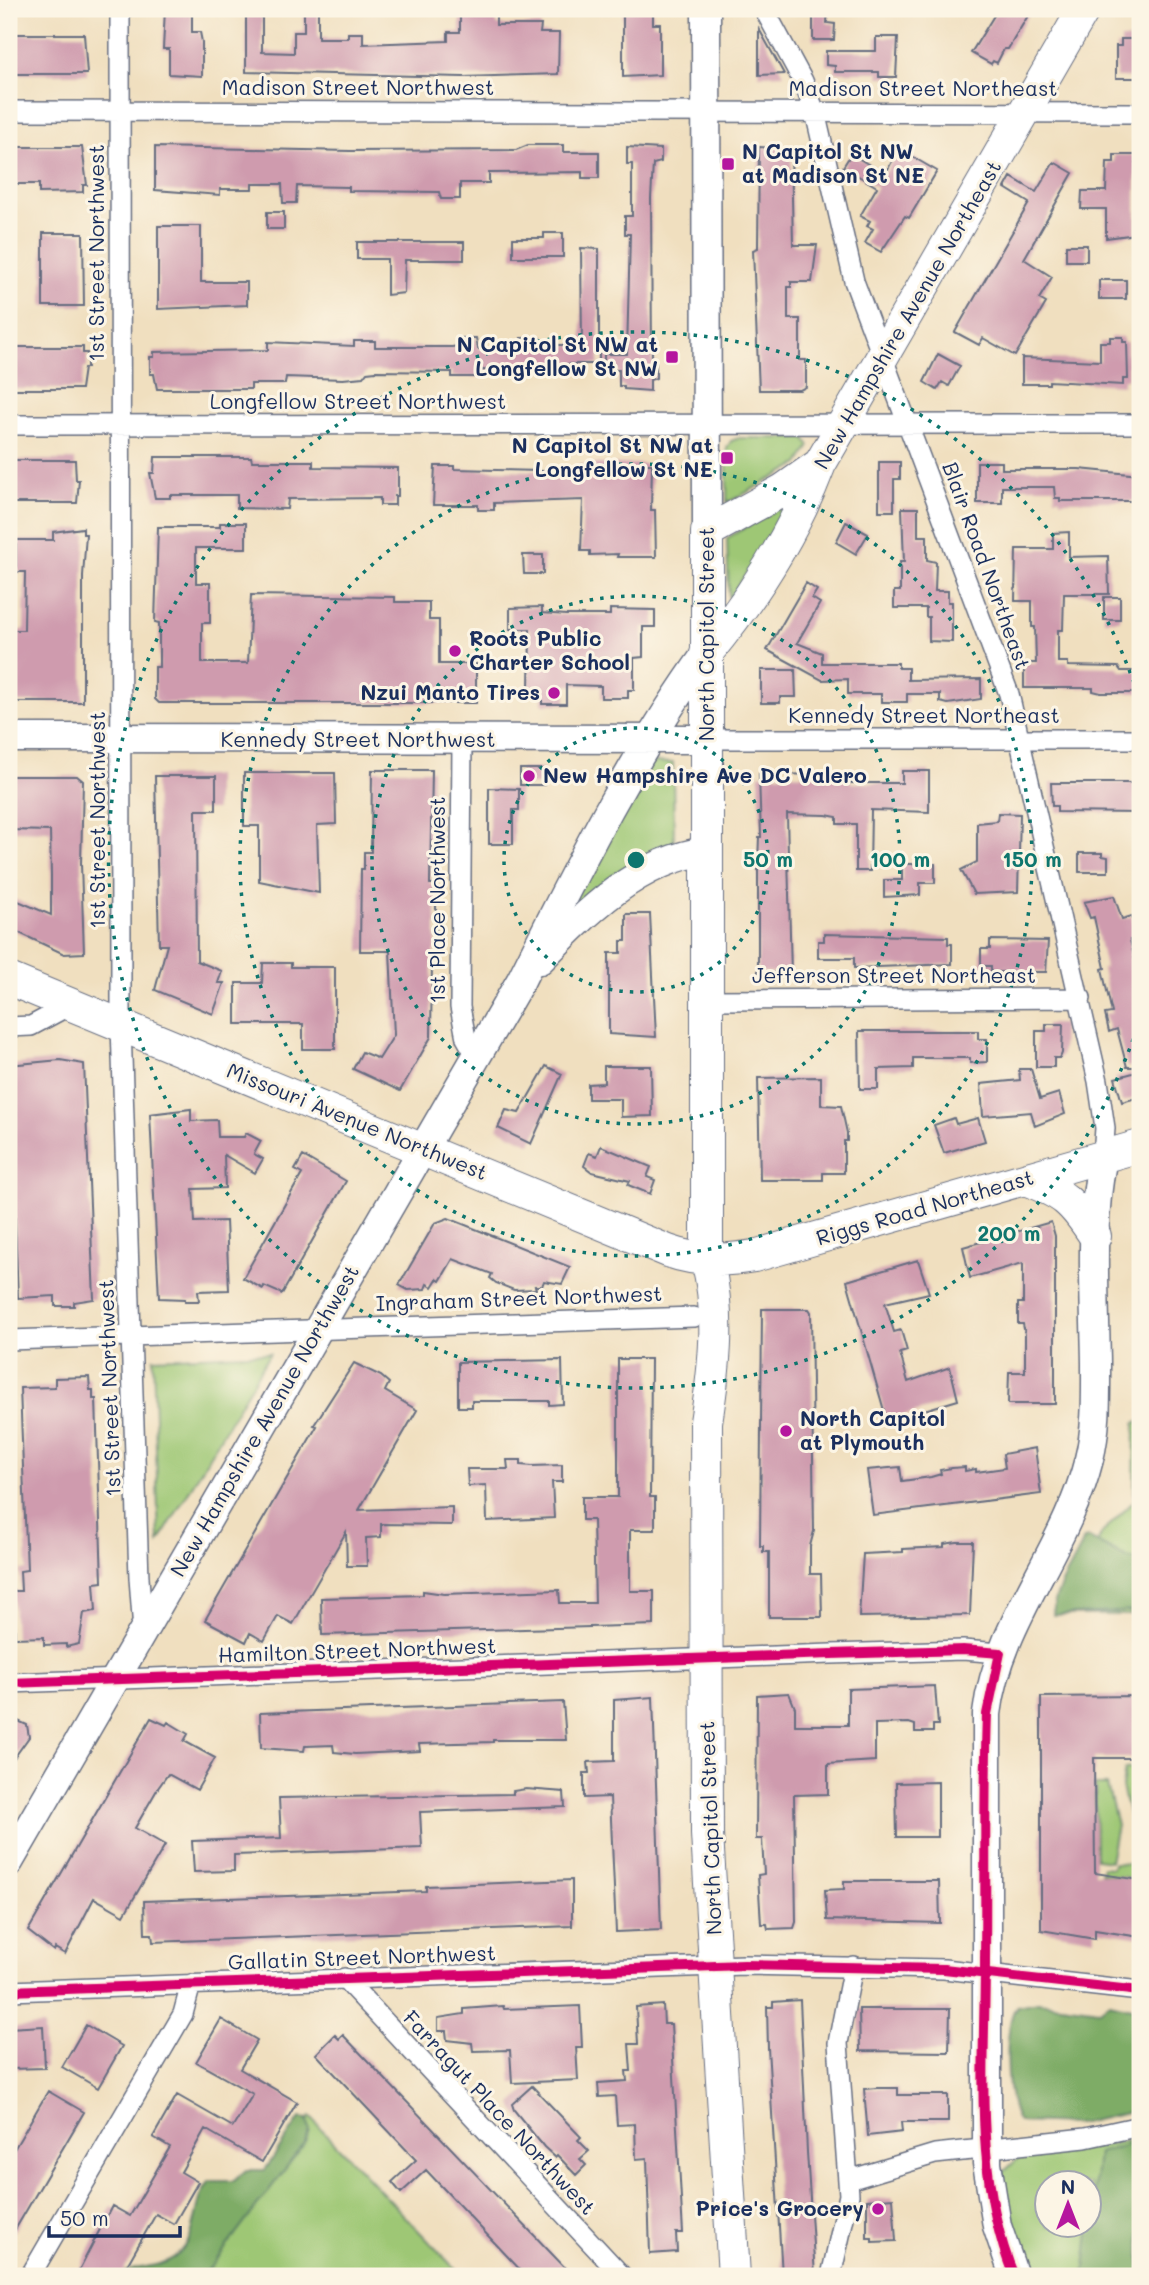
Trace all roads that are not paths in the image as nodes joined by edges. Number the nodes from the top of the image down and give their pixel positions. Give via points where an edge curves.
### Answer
1 (120, 9) edge
2 (706, 9) edge
3 (764, 9) edge
4 (1084, 9) edge
5 (9, 111) edge
6 (120, 111) junction
7 (706, 111) junction
8 (815, 112) junction
9 (1024, 112) junction
10 (1140, 113) edge
11 (884, 357) junction
12 (1140, 424) edge
13 (9, 425) edge
14 (121, 425) junction
15 (707, 425) junction
16 (844, 425) junction
17 (909, 425) junction
18 (820, 464) junction
19 (707, 532) junction
20 (706, 654) junction
21 (9, 738) edge
22 (121, 739) junction
23 (649, 739) junction
24 (707, 739) junction
25 (1021, 739) junction
26 (1140, 739) edge
27 (462, 740) junction
28 (707, 851) junction
29 (9, 979) edge
30 (521, 980) junction
31 (1081, 998) junction
32 (707, 1000) junction
33 (70, 1005) junction
34 (121, 1026) junction
35 (9, 1027) edge
36 (477, 1057) junction
37 (1140, 1146) edge
38 (423, 1149) junction
39 (1104, 1157) junction
40 (1026, 1179) junction
41 (1095, 1236) junction
42 (707, 1259) junction
43 (694, 1317) junction
44 (318, 1329) junction
45 (131, 1336) junction
46 (9, 1340) edge
47 (706, 1422) junction
48 (143, 1631) junction
49 (1000, 1653) junction
50 (707, 1659) junction
51 (115, 1679) junction
52 (9, 1683) edge
53 (9, 1862) edge
54 (716, 1965) junction
55 (853, 1966) junction
56 (985, 1975) junction
57 (344, 1978) junction
58 (191, 1984) junction
59 (9, 1991) edge
60 (1140, 1992) edge
61 (1140, 2126) edge
62 (986, 2147) junction
63 (849, 2180) junction
64 (30, 2276) edge
65 (622, 2276) edge
66 (734, 2276) edge
67 (831, 2276) edge
68 (1013, 2276) edge

1 - 6 street, 1st Street Northwest
2 - 7 main road, North Capitol Street
3 - 8 street, Blair Road Northeast
4 - 9 main road, New Hampshire Avenue Northeast
5 - 6 street, Madison Street Northwest
6 - 7 street, Madison Street Northwest
6 - 14 street, 1st Street Northwest
7 - 8 street, Madison Street Northeast
7 - 15 main road, North Capitol Street
8 - 9 street, Madison Street Northeast
8 - 11 street, Blair Road Northeast via 845,249
9 - 10 street, Madison Street Northeast
9 - 11 main road, New Hampshire Avenue Northeast
11 - 16 main road, New Hampshire Avenue Northeast
11 - 17 street, Blair Road Northeast
12 - 17 street, Longfellow Street Northwest
13 - 14 street, Longfellow Street Northwest
14 - 15 street, Longfellow Street Northwest
14 - 22 street, 1st Street Northwest
15 - 16 street, Longfellow Street Northwest
15 - 19 main road, North Capitol Street
16 - 17 street, Longfellow Street Northwest
16 - 18 main road, New Hampshire Avenue Northeast
17 - 25 street, Blair Road Northeast via 1009,694
18 - 19 main road
18 - 20 main road, New Hampshire Avenue Northeast via 805,502 744,608
19 - 20 main road, North Capitol Street
20 - 23 main road, New Hampshire Avenue Northwest
20 - 24 main road, North Capitol Street
21 - 22 main road, Kennedy Street Northwest
22 - 27 main road, Kennedy Street Northwest
22 - 34 street, 1st Street Northwest
23 - 24 main road, Kennedy Street Northwest
23 - 27 main road, Kennedy Street Northwest
23 - 30 main road, New Hampshire Avenue Northwest
24 - 25 street, Kennedy Street Northeast
24 - 28 main road, North Capitol Street
25 - 26 street, Kennedy Street Northeast
25 - 31 street, Blair Road Northeast
27 - 36 street, 1st Place Northwest via 460,1007 466,1038
28 - 30 main road, New Hampshire Avenue Northwest via 666,861 619,888 586,913
28 - 32 main road, North Capitol Street
29 - 33 main road, Missouri Avenue Northwest
30 - 36 main road, New Hampshire Avenue Northwest
31 - 32 street, Jefferson Street Northeast
31 - 39 street, Blair Road Northeast via 1105,1128
32 - 42 main road, North Capitol Street
33 - 34 main road, Missouri Avenue Northwest
33 - 35 street via 31,1026
34 - 38 main road, Missouri Avenue Northwest
34 - 45 street, 1st Street Northwest
36 - 38 main road, New Hampshire Avenue Northwest
37 - 39 main road, Riggs Road Northeast
38 - 42 main road, Missouri Avenue Northwest via 672,1253
38 - 44 main road, New Hampshire Avenue Northwest
39 - 40 main road, Riggs Road Northeast
39 - 41 main road via 1096,1192
40 - 41 main road via 1060,1193
40 - 42 main road, Riggs Road Northeast via 754,1256
41 - 49 main road via 1096,1402 1090,1457 1071,1510
42 - 43 main road via 694,1289
42 - 47 main road via 715,1291 716,1356
43 - 44 street, Ingraham Street Northwest
43 - 47 main road via 694,1371
44 - 45 street, Ingraham Street Northwest
44 - 48 main road, New Hampshire Avenue Northwest
45 - 46 street, Ingraham Street Northwest
45 - 48 street, 1st Street Northwest
47 - 50 main road, North Capitol Street
48 - 51 main road, New Hampshire Avenue Northwest
49 - 50 street, Hamilton Street Northwest via 963,1650
49 - 56 main road via 987,1714
50 - 51 street, Hamilton Street Northwest
50 - 54 main road, North Capitol Street via 708,1835
51 - 52 street, Hamilton Street Northwest
51 - 53 main road, New Hampshire Avenue Northwest
54 - 55 street, Gallatin Street Northwest
54 - 57 street, Gallatin Street Northwest
54 - 66 main road, North Capitol Street
55 - 56 street, Gallatin Street Northwest
55 - 63 street via 838,2043
56 - 60 street, Gallatin Street Northwest
56 - 62 main road
57 - 58 street, Gallatin Street Northwest
57 - 65 street, Farragut Place Northwest
58 - 59 street, Gallatin Street Northwest
58 - 64 street via 183,2014
61 - 62 street via 1085,2138
62 - 63 street via 935,2154
62 - 68 main road via 997,2227
63 - 67 street

